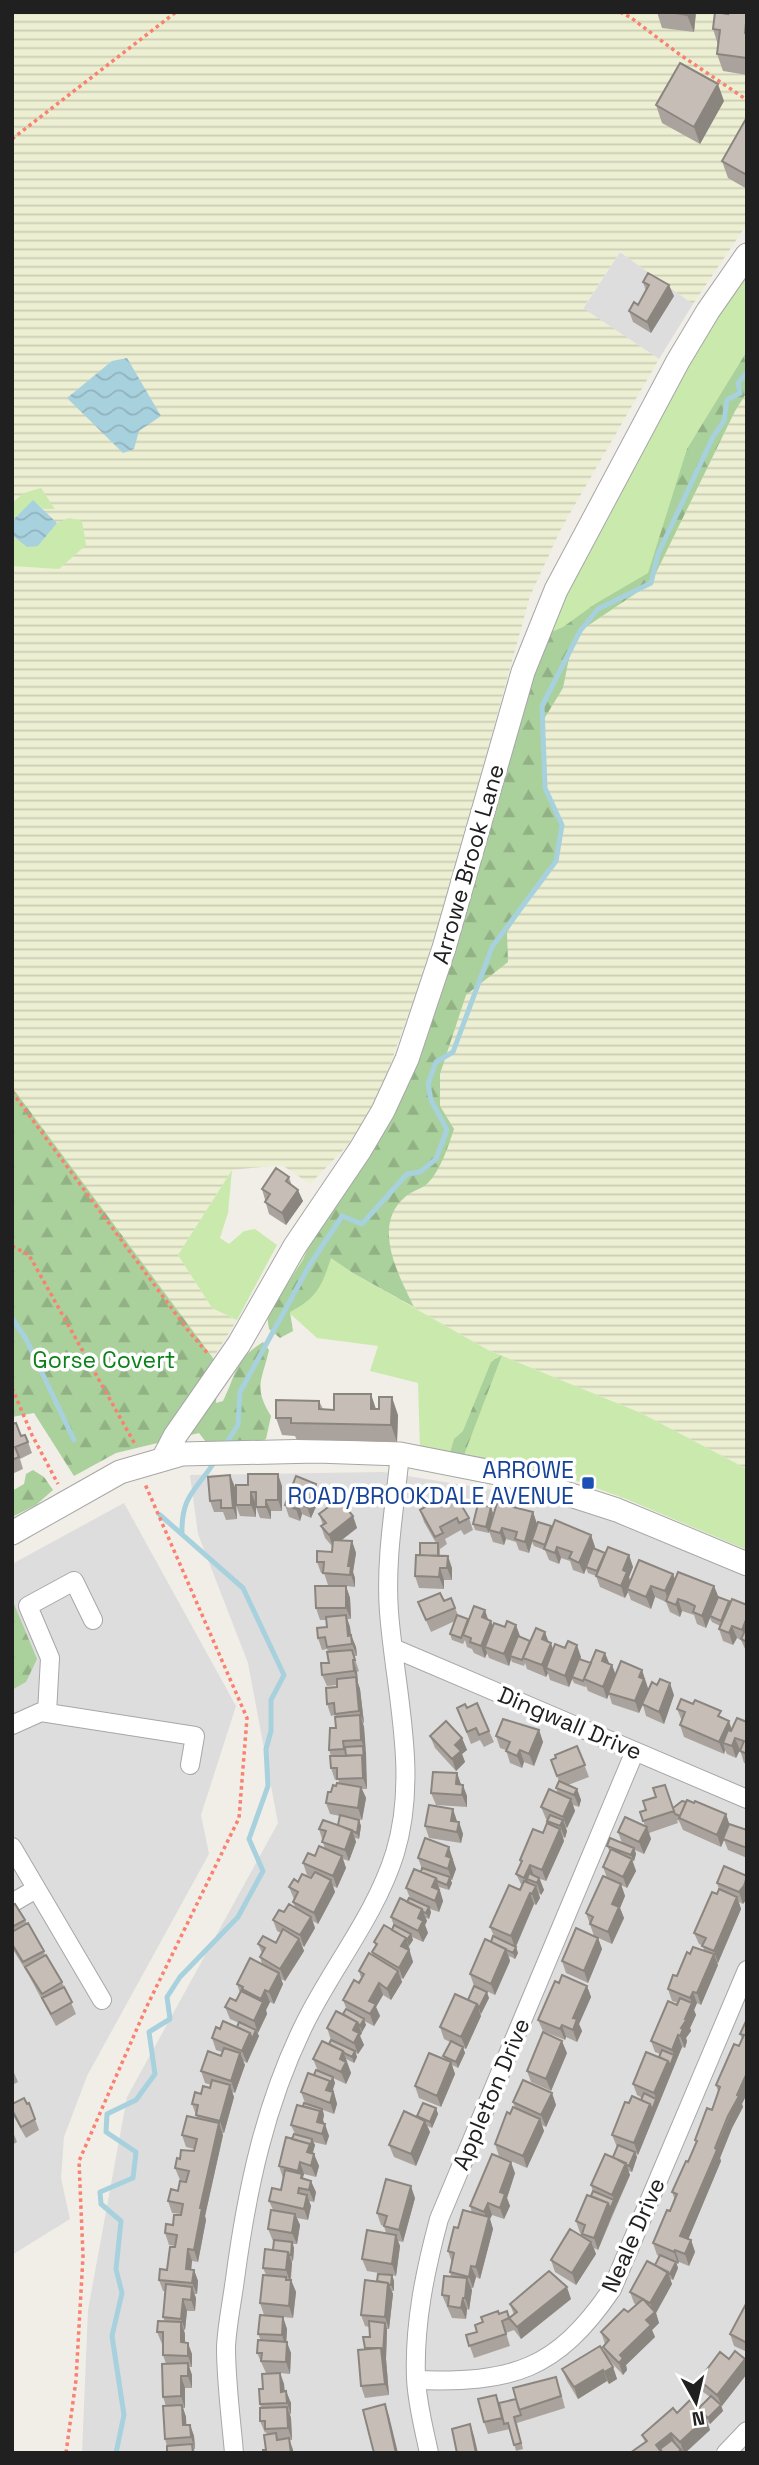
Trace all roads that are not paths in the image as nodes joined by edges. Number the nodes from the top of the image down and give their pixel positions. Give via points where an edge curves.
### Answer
1 (747, 255) edge
2 (400, 1454) junction
3 (151, 1467) junction
4 (12, 1533) edge
5 (747, 1564) edge
6 (93, 1620) dead end
7 (393, 1648) junction
8 (47, 1713) junction
9 (12, 1725) edge
10 (635, 1751) junction
11 (190, 1765) dead end
12 (747, 1799) edge
13 (12, 1847) edge
14 (36, 1889) junction
15 (12, 1903) edge
16 (747, 1970) edge
17 (102, 2000) dead end
18 (416, 2380) junction
19 (746, 2432) edge
20 (234, 2453) edge
21 (429, 2453) edge
22 (726, 2453) edge

1 - 3 street, Arrowe Brook Lane via 678,361 556,590 523,671 444,948 407,1059 383,1111 222,1370
2 - 3 street via 182,1454
2 - 5 street via 525,1481 617,1510
2 - 7 street via 390,1554
3 - 4 street via 120,1472
6 - 8 street via 74,1581 28,1606 50,1658
7 - 10 street, Dingwall Drive
7 - 20 street via 405,1777 402,1815 394,1853 375,1899 286,2064 252,2173 226,2347
8 - 9 street via 30,1715
8 - 11 street via 195,1736
10 - 12 street, Dingwall Drive
10 - 18 street, Appleton Drive via 439,2219 422,2292
13 - 14 street
14 - 15 street
14 - 17 street
16 - 18 street, Neale Drive via 612,2289 597,2312 553,2354 528,2367 500,2377
18 - 21 street, Appleton Drive
19 - 22 street

